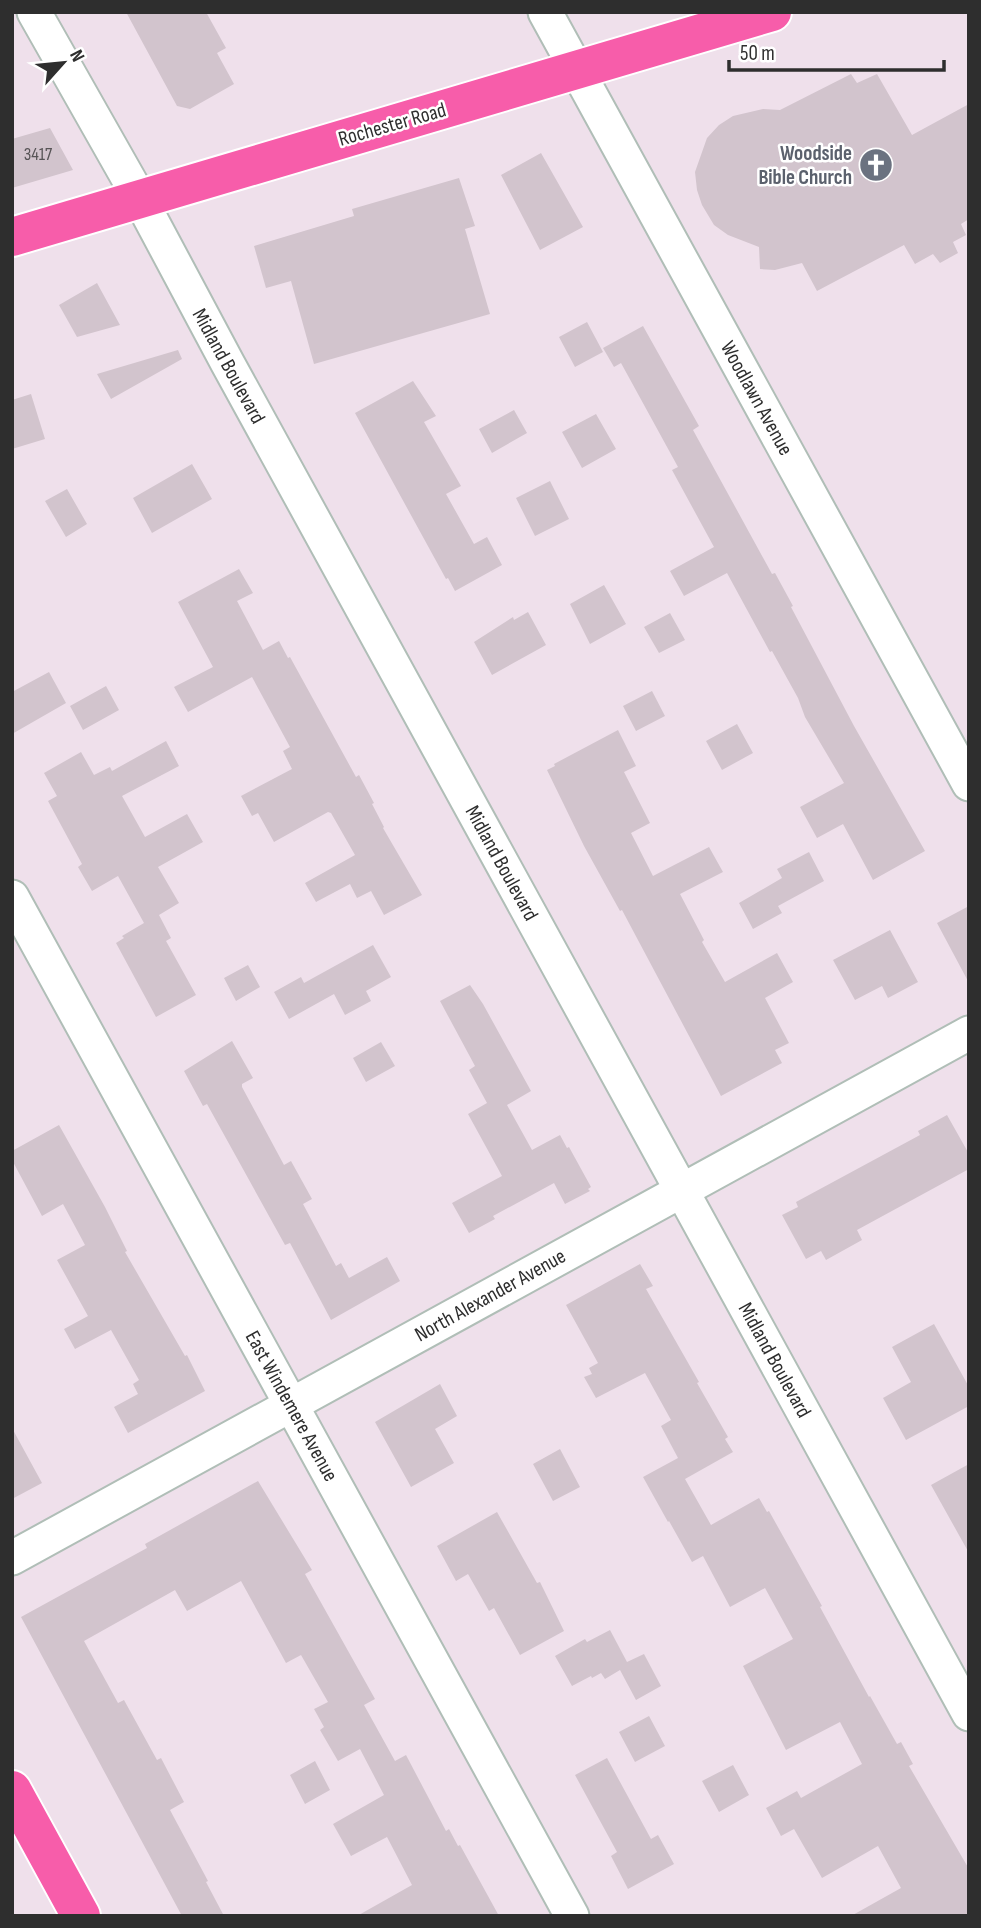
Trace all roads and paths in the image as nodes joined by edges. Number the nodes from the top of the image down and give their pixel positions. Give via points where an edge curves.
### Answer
1 (34, 12) edge
2 (545, 12) edge
3 (772, 12) edge
4 (576, 69) junction
5 (140, 199) junction
6 (12, 237) edge
7 (969, 784) edge
8 (12, 897) edge
9 (969, 1033) edge
10 (682, 1191) junction
11 (291, 1405) junction
12 (12, 1558) edge
13 (969, 1714) edge
14 (12, 1790) edge
15 (81, 1916) edge
16 (572, 1916) edge

1 - 5 street, Midland Boulevard
2 - 4 street, Woodlawn Avenue
3 - 4 main road, Rochester Road
4 - 5 main road, Rochester Road
4 - 7 street, Woodlawn Avenue
5 - 6 main road, Rochester Road
5 - 10 street, Midland Boulevard
8 - 11 street, East Windemere Avenue
9 - 10 street, North Alexander Avenue
10 - 11 street, North Alexander Avenue
10 - 13 street, Midland Boulevard
11 - 12 street, North Alexander Avenue
11 - 16 street, East Windemere Avenue
14 - 15 main road

